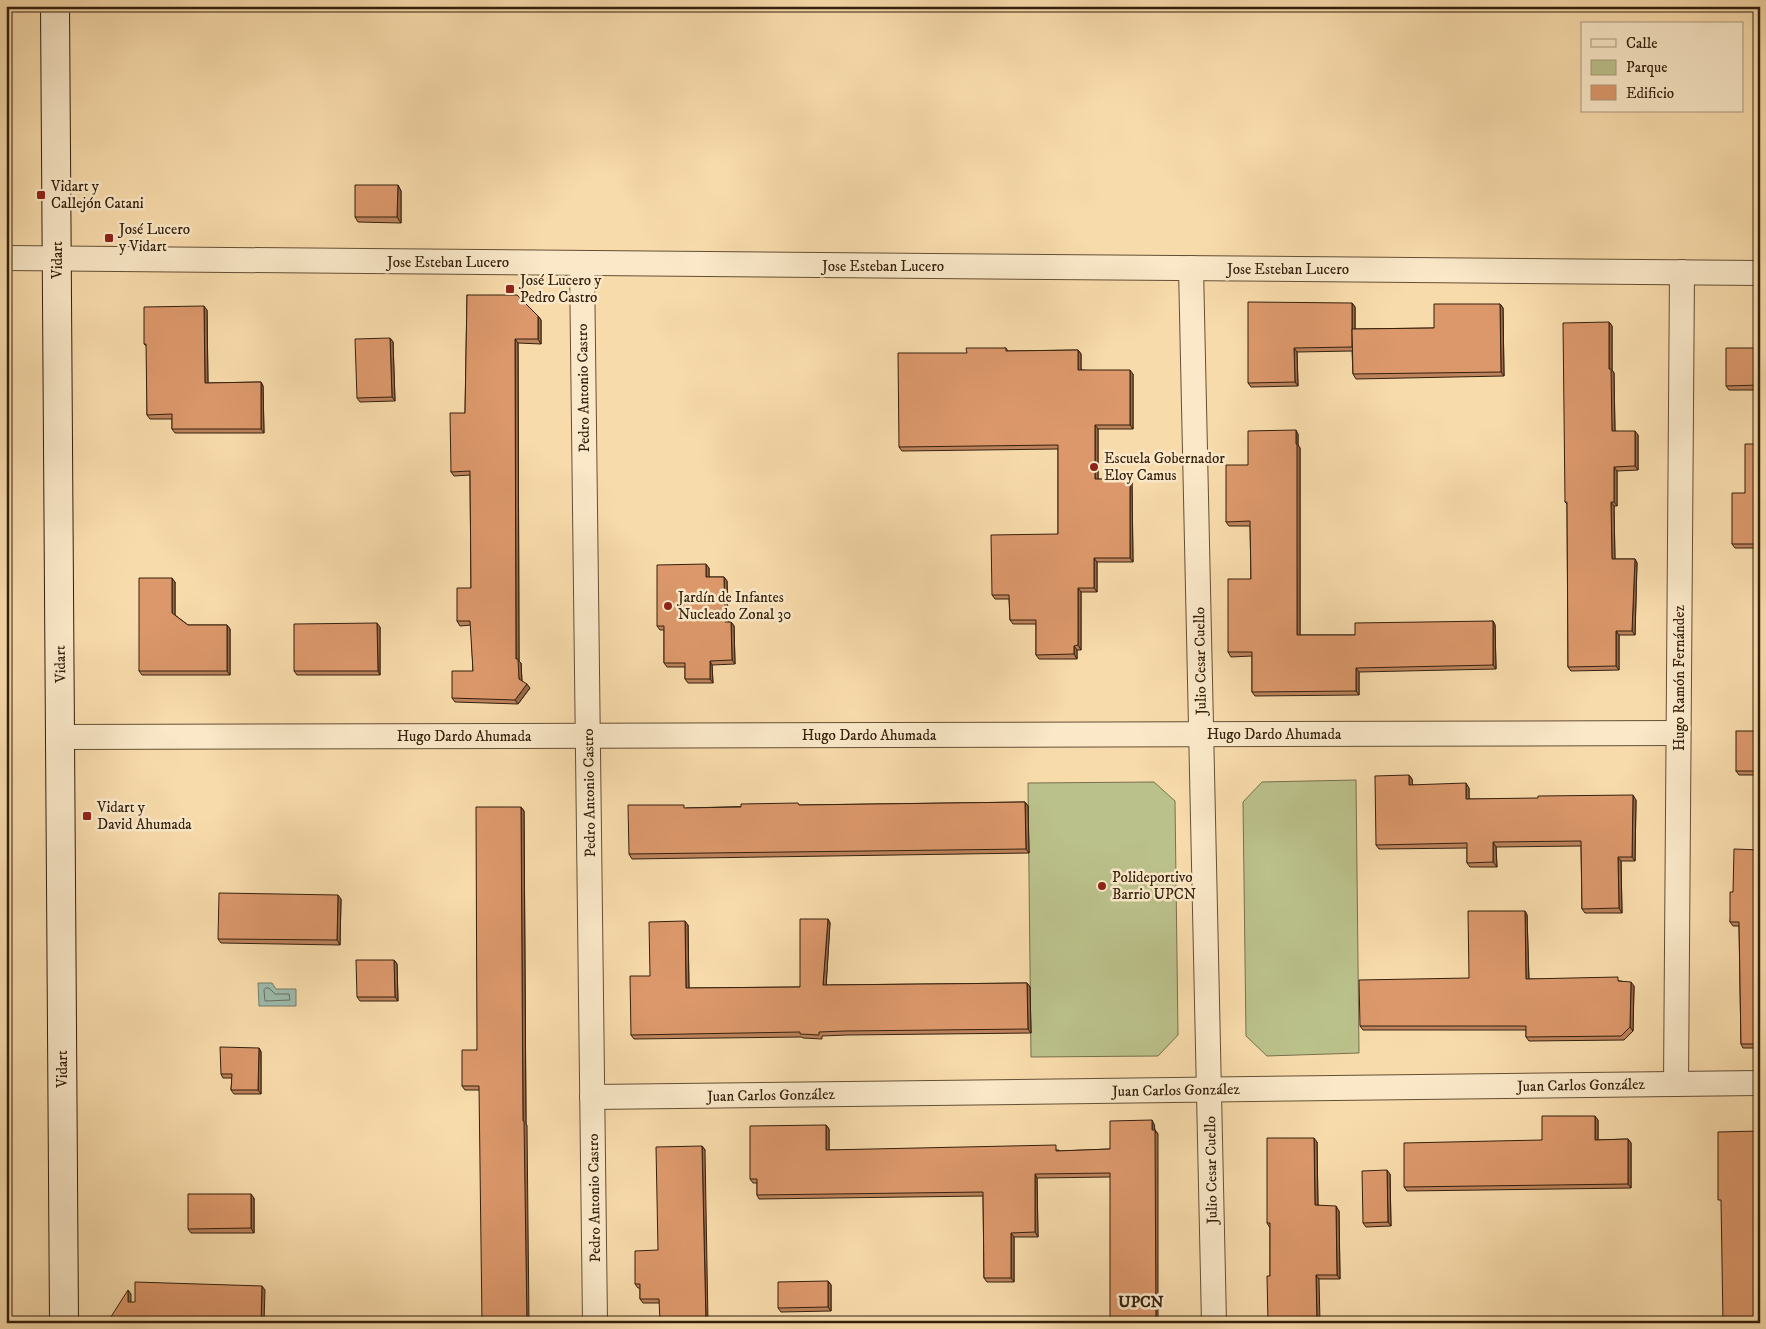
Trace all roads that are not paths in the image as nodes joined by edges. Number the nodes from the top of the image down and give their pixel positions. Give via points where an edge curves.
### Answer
1 (55, 6) edge
2 (6, 258) edge
3 (57, 259) junction
4 (582, 264) junction
5 (1191, 268) junction
6 (1682, 272) junction
7 (1760, 273) edge
8 (1678, 733) junction
9 (1201, 734) junction
10 (588, 736) junction
11 (60, 737) junction
12 (1760, 1083) edge
13 (1676, 1084) junction
14 (1209, 1090) junction
15 (592, 1097) junction
16 (64, 1323) edge
17 (595, 1323) edge
18 (1214, 1323) edge

1 - 3 street, Vidart
2 - 3 street, Jose Esteban Lucero
3 - 4 street, Jose Esteban Lucero
3 - 11 street, Vidart
4 - 5 street, Jose Esteban Lucero
4 - 10 street, Pedro Antonio Castro
5 - 6 street, Jose Esteban Lucero
5 - 9 street, Julio Cesar Cuello
6 - 7 street, Jose Esteban Lucero
6 - 8 street, Hugo Ramón Fernández
8 - 9 street, Hugo Dardo Ahumada
8 - 13 street, Hugo Ramón Fernández
9 - 10 street, Hugo Dardo Ahumada
9 - 14 street, Julio Cesar Cuello
10 - 11 street, Hugo Dardo Ahumada
10 - 15 street, Pedro Antonio Castro
11 - 16 street, Vidart
12 - 13 street, Juan Carlos González
13 - 14 street, Juan Carlos González
14 - 15 street, Juan Carlos González
14 - 18 street, Julio Cesar Cuello
15 - 17 street, Pedro Antonio Castro

